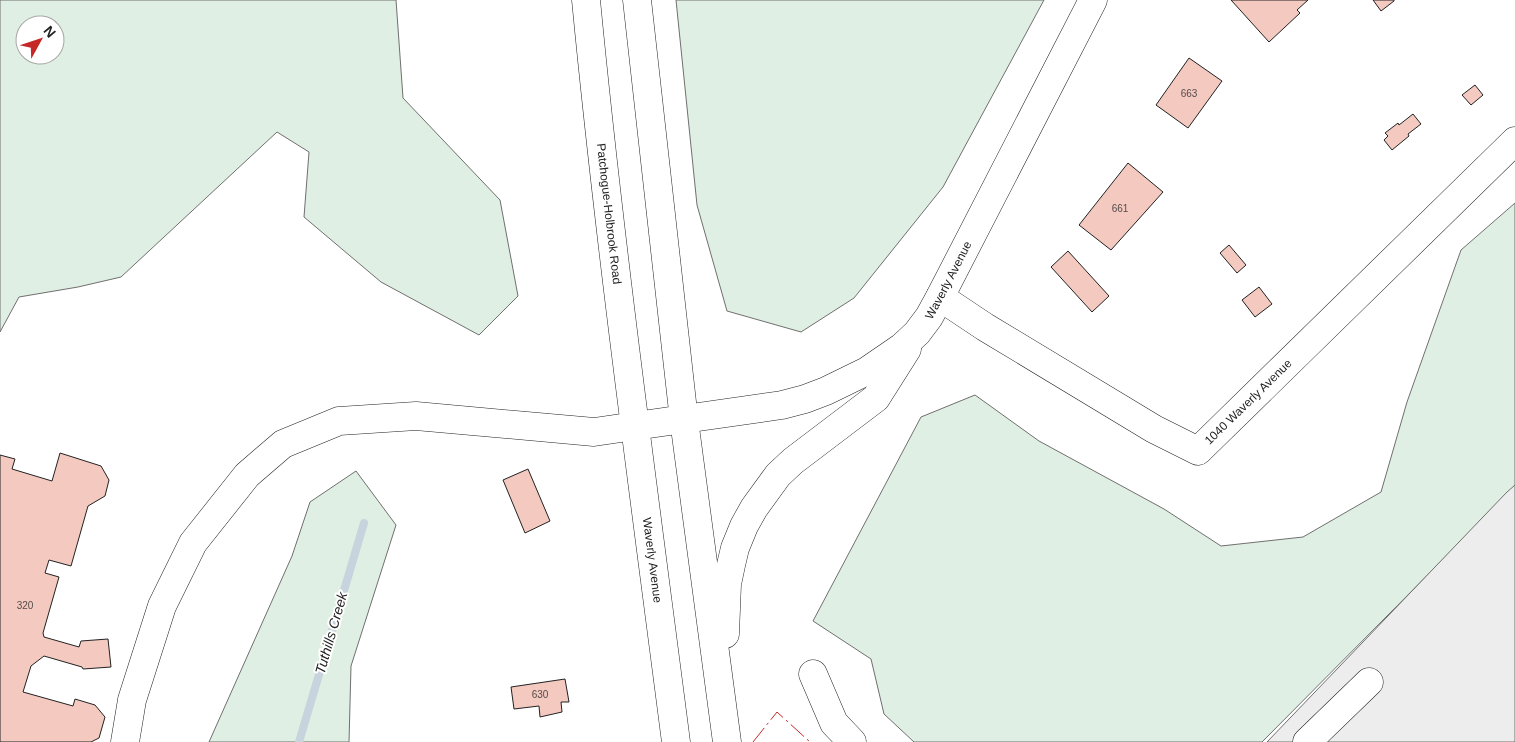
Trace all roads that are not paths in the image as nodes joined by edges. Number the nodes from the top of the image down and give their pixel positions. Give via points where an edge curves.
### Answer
1 (586, 0) edge
2 (637, 0) edge
3 (1093, 0) edge
4 (1515, 142) edge
5 (940, 297) junction
6 (917, 333) junction
7 (684, 420) junction
8 (635, 426) junction
9 (813, 674) dead end
10 (1369, 682) dead end
11 (723, 712) junction
12 (125, 742) edge
13 (676, 742) edge
14 (727, 742) edge
15 (852, 742) edge
16 (1307, 742) edge

1 - 8 main road, Patchogue-Holbrook Road
2 - 7 main road
3 - 5 main road, Waverly Avenue
4 - 5 main road, 1040 Waverly Avenue via 1198,451 1154,429
5 - 6 main road, Waverly Avenue
6 - 7 main road, Waverly Avenue via 867,371 826,392 782,405
6 - 11 main road via 876,398 783,470 761,497 744,526 727,584
7 - 8 main road, Waverly Avenue
7 - 11 main road
8 - 12 main road via 594,432 416,416 339,421 283,444 247,475 192,543 162,606 132,700
8 - 13 main road, Waverly Avenue
9 - 15 main road via 834,723
10 - 16 main road
11 - 14 main road

